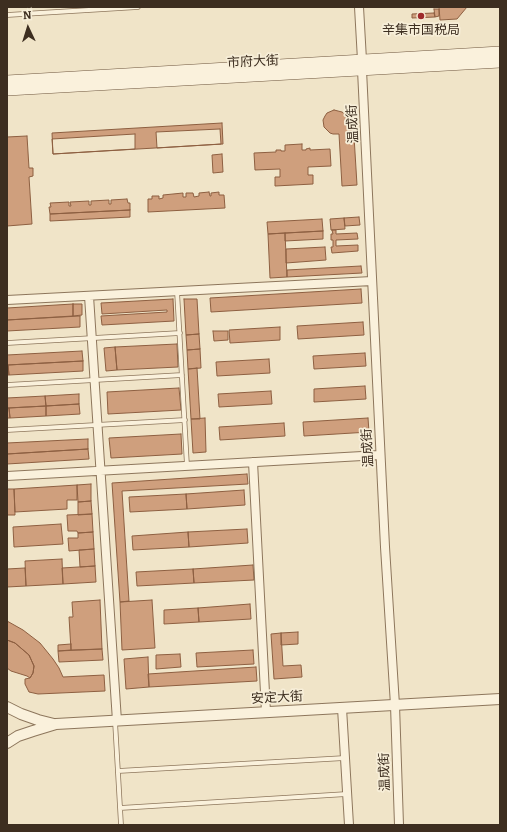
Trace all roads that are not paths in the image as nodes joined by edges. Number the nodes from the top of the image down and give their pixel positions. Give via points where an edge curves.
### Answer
1 (138, 7) edge
2 (359, 7) edge
3 (7, 15) edge
4 (500, 52) edge
5 (500, 62) edge
6 (362, 65) junction
7 (7, 81) edge
8 (7, 90) edge
9 (372, 281) junction
10 (177, 291) junction
11 (89, 296) junction
12 (7, 300) edge
13 (180, 333) junction
14 (91, 338) junction
15 (7, 343) edge
16 (182, 375) junction
17 (94, 380) junction
18 (7, 386) edge
19 (185, 420) junction
20 (97, 425) junction
21 (7, 430) edge
22 (380, 455) junction
23 (253, 462) junction
24 (187, 466) junction
25 (100, 471) junction
26 (7, 476) edge
27 (500, 698) edge
28 (395, 705) junction
29 (7, 707) edge
30 (342, 708) junction
31 (266, 712) junction
32 (116, 721) junction
33 (56, 724) junction
34 (7, 742) edge
35 (345, 758) junction
36 (118, 771) junction
37 (347, 794) junction
38 (120, 808) junction
39 (121, 825) edge
40 (349, 825) edge
41 (399, 825) edge

1 - 3 lane
2 - 6 street, 温成街
4 - 6 main road, 市府大街
5 - 6 main road, 市府大街
6 - 7 main road, 市府大街
6 - 8 main road, 市府大街
6 - 9 street, 温成街
9 - 10 street
9 - 22 street, 温成街
10 - 11 street
10 - 13 lane
11 - 12 street
11 - 14 street
13 - 14 lane
13 - 16 lane
14 - 15 lane
14 - 17 street
16 - 17 lane
16 - 19 lane
17 - 18 lane
17 - 20 street
19 - 20 lane
19 - 24 lane
20 - 21 lane
20 - 25 street
22 - 23 street
22 - 28 street, 温成街
23 - 24 street
23 - 31 street
24 - 25 street
25 - 26 street
25 - 32 street
27 - 28 street, 安定大街
28 - 30 street, 安定大街
28 - 41 street, 温成街
29 - 33 street via 38,720
30 - 31 street, 安定大街
30 - 35 street
31 - 32 street, 安定大街
32 - 33 street, 安定大街
32 - 36 lane
33 - 34 street
35 - 36 lane
35 - 37 street
36 - 38 lane
37 - 38 lane
37 - 40 street
38 - 39 lane

